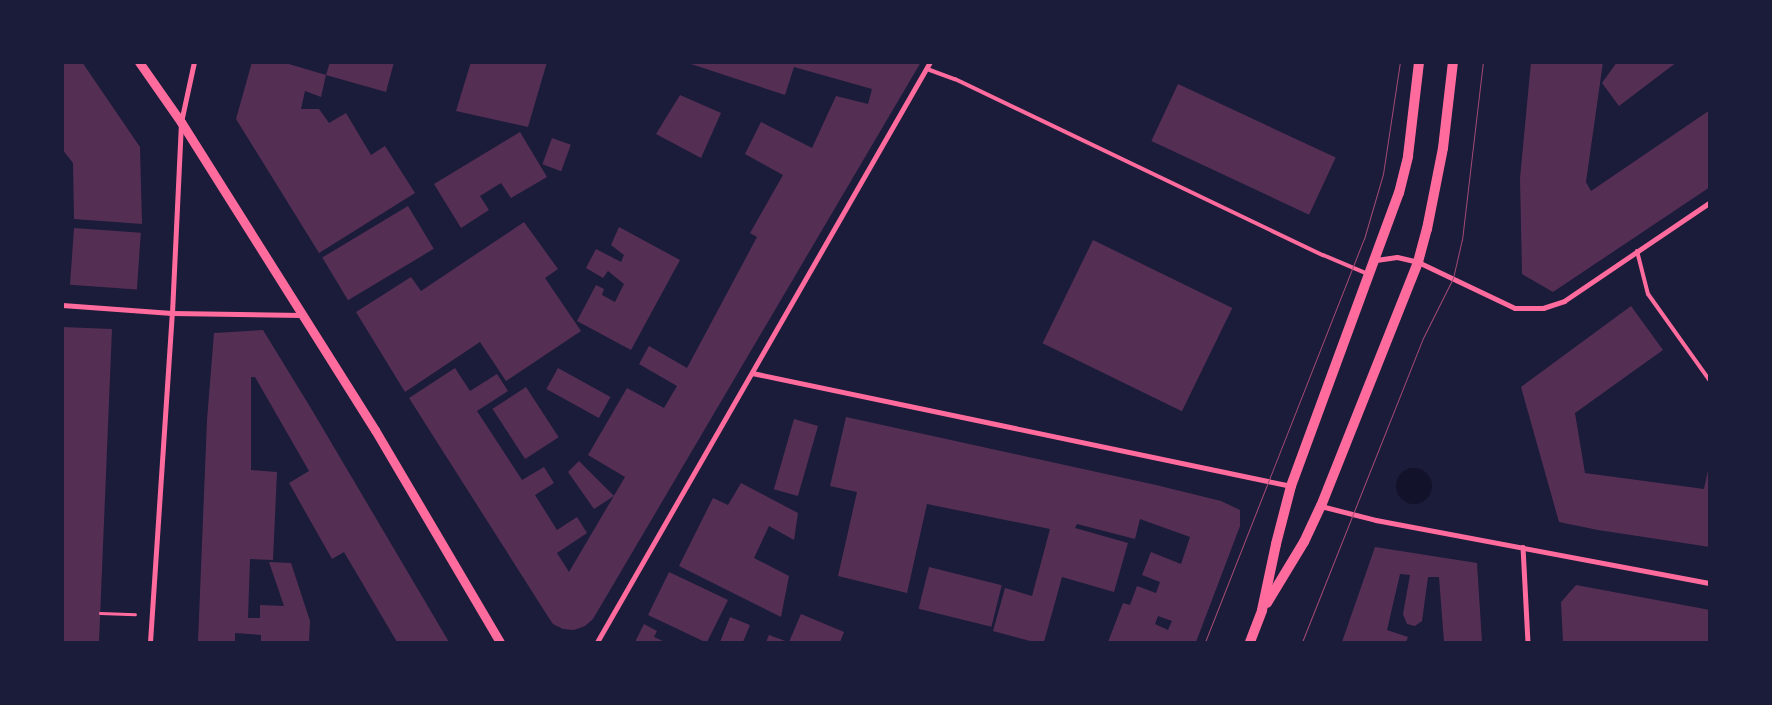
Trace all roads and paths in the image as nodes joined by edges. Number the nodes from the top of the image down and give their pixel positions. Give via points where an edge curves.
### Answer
1 (139, 62) edge
2 (194, 62) edge
3 (930, 62) edge
4 (1419, 62) edge
5 (1453, 62) edge
6 (927, 69) junction
7 (181, 122) junction
8 (1710, 202) edge
9 (1637, 251) junction
10 (1376, 260) junction
11 (1418, 262) junction
12 (1370, 275) junction
13 (62, 305) edge
14 (172, 313) junction
15 (302, 315) junction
16 (752, 373) junction
17 (1710, 381) edge
18 (1291, 486) junction
19 (1321, 506) junction
20 (1523, 546) junction
21 (1710, 583) edge
22 (1262, 610) junction
23 (100, 613) dead end
24 (152, 615) junction
25 (150, 642) edge
26 (500, 642) edge
27 (597, 642) edge
28 (1250, 642) edge
29 (1528, 642) edge

1 - 7 street
2 - 7 street
3 - 6 street
4 - 10 main road via 1408,156
5 - 11 main road via 1443,148
6 - 12 lane via 956,79
6 - 16 street
7 - 14 street
7 - 15 street
8 - 9 street
9 - 11 street via 1564,301 1543,308 1515,308
9 - 17 lane via 1648,294
10 - 11 street via 1397,257
10 - 12 main road
11 - 19 main road
12 - 18 main road
13 - 14 street
14 - 15 street
14 - 24 street
15 - 26 street via 375,430
16 - 18 street
16 - 27 street
18 - 22 main road
19 - 20 street via 1376,520
19 - 22 main road via 1304,542
20 - 21 street
20 - 29 street
22 - 28 main road
23 - 24 path
24 - 25 street

